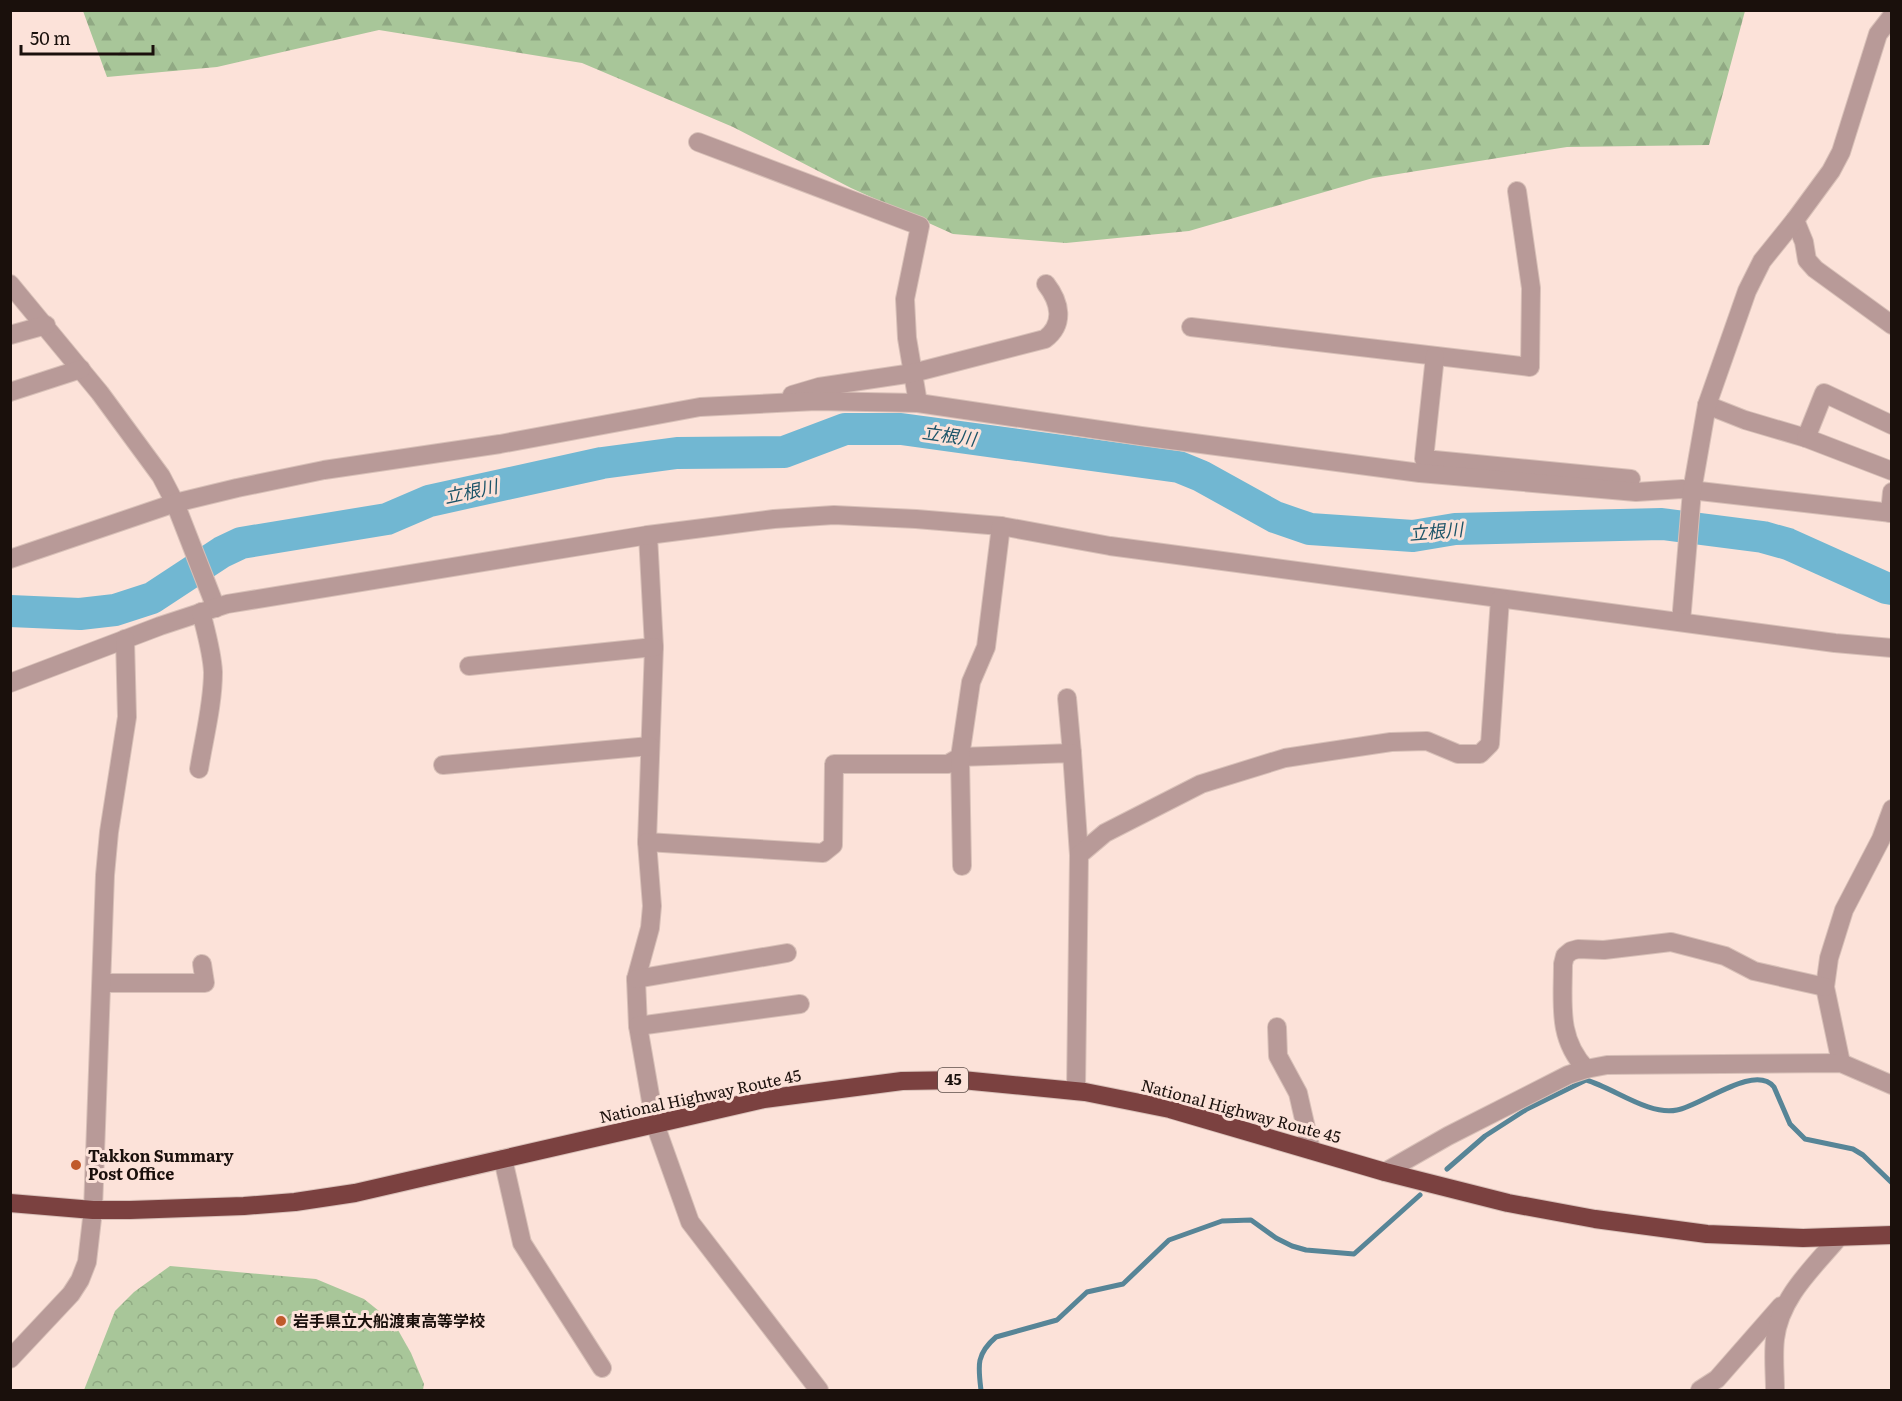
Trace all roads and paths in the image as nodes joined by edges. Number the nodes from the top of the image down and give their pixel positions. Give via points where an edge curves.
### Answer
1 (1888, 10) edge
2 (1891, 16) edge
3 (698, 142) dead end
4 (1517, 191) dead end
5 (1795, 220) junction
6 (10, 284) edge
7 (1046, 284) dead end
8 (46, 325) junction
9 (1892, 325) edge
10 (1191, 327) dead end
11 (10, 335) edge
12 (1435, 356) junction
13 (81, 369) junction
14 (913, 373) junction
15 (10, 392) edge
16 (764, 403) junction
17 (918, 403) junction
18 (1707, 405) junction
19 (1892, 424) edge
20 (1806, 438) junction
21 (1892, 471) edge
22 (1689, 492) junction
23 (1892, 492) edge
24 (176, 506) junction
25 (1891, 513) edge
26 (1001, 526) junction
27 (648, 535) junction
28 (10, 558) edge
29 (1500, 599) junction
30 (210, 607) junction
31 (1681, 622) junction
32 (126, 639) junction
33 (654, 647) junction
34 (1892, 648) edge
35 (469, 666) dead end
36 (10, 683) edge
37 (1067, 698) dead end
38 (650, 746) junction
39 (1072, 753) junction
40 (960, 757) junction
41 (442, 765) dead end
42 (199, 769) dead end
43 (1892, 809) edge
44 (647, 842) junction
45 (1079, 855) junction
46 (962, 866) dead end
47 (787, 953) dead end
48 (202, 964) dead end
49 (636, 979) junction
50 (103, 983) junction
51 (1825, 987) junction
52 (800, 1004) dead end
53 (638, 1026) junction
54 (1277, 1027) dead end
55 (1840, 1063) junction
56 (1586, 1069) junction
57 (1892, 1085) edge
58 (1076, 1091) junction
59 (655, 1124) junction
60 (1311, 1150) junction
61 (503, 1160) junction
62 (1385, 1172) junction
63 (10, 1203) edge
64 (93, 1210) junction
65 (1892, 1235) edge
66 (1839, 1237) junction
67 (1788, 1298) junction
68 (10, 1359) edge
69 (602, 1368) dead end
70 (819, 1390) edge
71 (1700, 1390) edge
72 (1775, 1390) edge

1 - 2 street
2 - 5 street via 1878,34 1841,152
3 - 14 street via 920,226 904,299
4 - 12 street via 1531,288 1530,367
5 - 9 street via 1807,260
5 - 18 street via 1762,261 1747,291
6 - 8 street
7 - 14 street via 1055,296 1058,320 1057,327 1045,339
8 - 11 street
8 - 13 street
10 - 12 street
12 - 22 street via 1424,459 1643,481
13 - 15 street
13 - 24 street via 161,476
14 - 16 street via 819,387
14 - 17 street
16 - 17 street
16 - 24 street via 700,407 500,444 324,470 237,488
17 - 22 street via 1420,473 1636,492
18 - 20 street
18 - 22 street
19 - 20 street via 1824,393
20 - 21 street
22 - 25 street
22 - 31 street
23 - 25 street
24 - 28 street
24 - 30 street
26 - 27 street via 834,515
26 - 29 street via 1110,546
26 - 40 street via 986,647 971,682
27 - 30 street
27 - 33 street
29 - 31 street
29 - 45 street via 1490,744 1480,754 1458,754 1427,741 1391,742 1285,758 1201,784 1105,833
30 - 32 street
30 - 42 street via 212,690
31 - 34 street
32 - 36 street
32 - 50 street via 127,717 105,875
33 - 35 street
33 - 38 street
37 - 39 street
38 - 41 street
38 - 44 street
39 - 40 street
39 - 45 street
40 - 44 street via 948,764 834,764 833,845 823,853
40 - 46 street
43 - 51 street via 1844,910 1829,958
44 - 49 street via 652,906
45 - 58 street
47 - 49 street
48 - 50 street via 205,983
49 - 53 street
50 - 64 street
51 - 55 street
51 - 56 street via 1754,971 1725,956 1671,942 1571,951 1563,964 1563,1024 1568,1042
52 - 53 street
53 - 59 street
54 - 60 street via 1278,1056 1298,1093
55 - 56 street via 1607,1065
55 - 57 street
56 - 62 street via 1448,1136
58 - 59 highway, National Highway Route 45 / 45 via 962,1080 902,1081 764,1099
58 - 60 highway, National Highway Route 45 / 45 via 1170,1109
59 - 61 highway, National Highway Route 45 / 45
59 - 70 street via 690,1221
60 - 62 highway, National Highway Route 45 / 45
61 - 64 highway, National Highway Route 45 / 45 via 296,1202
61 - 69 street via 522,1244
62 - 66 highway, National Highway Route 45 / 45 via 1596,1220 1707,1234
63 - 64 highway, National Highway Route 45 / 45
64 - 68 street via 87,1262 80,1280
65 - 66 highway, National Highway Route 45 / 45
66 - 67 street
67 - 71 street via 1717,1379
67 - 72 street via 1775,1340

